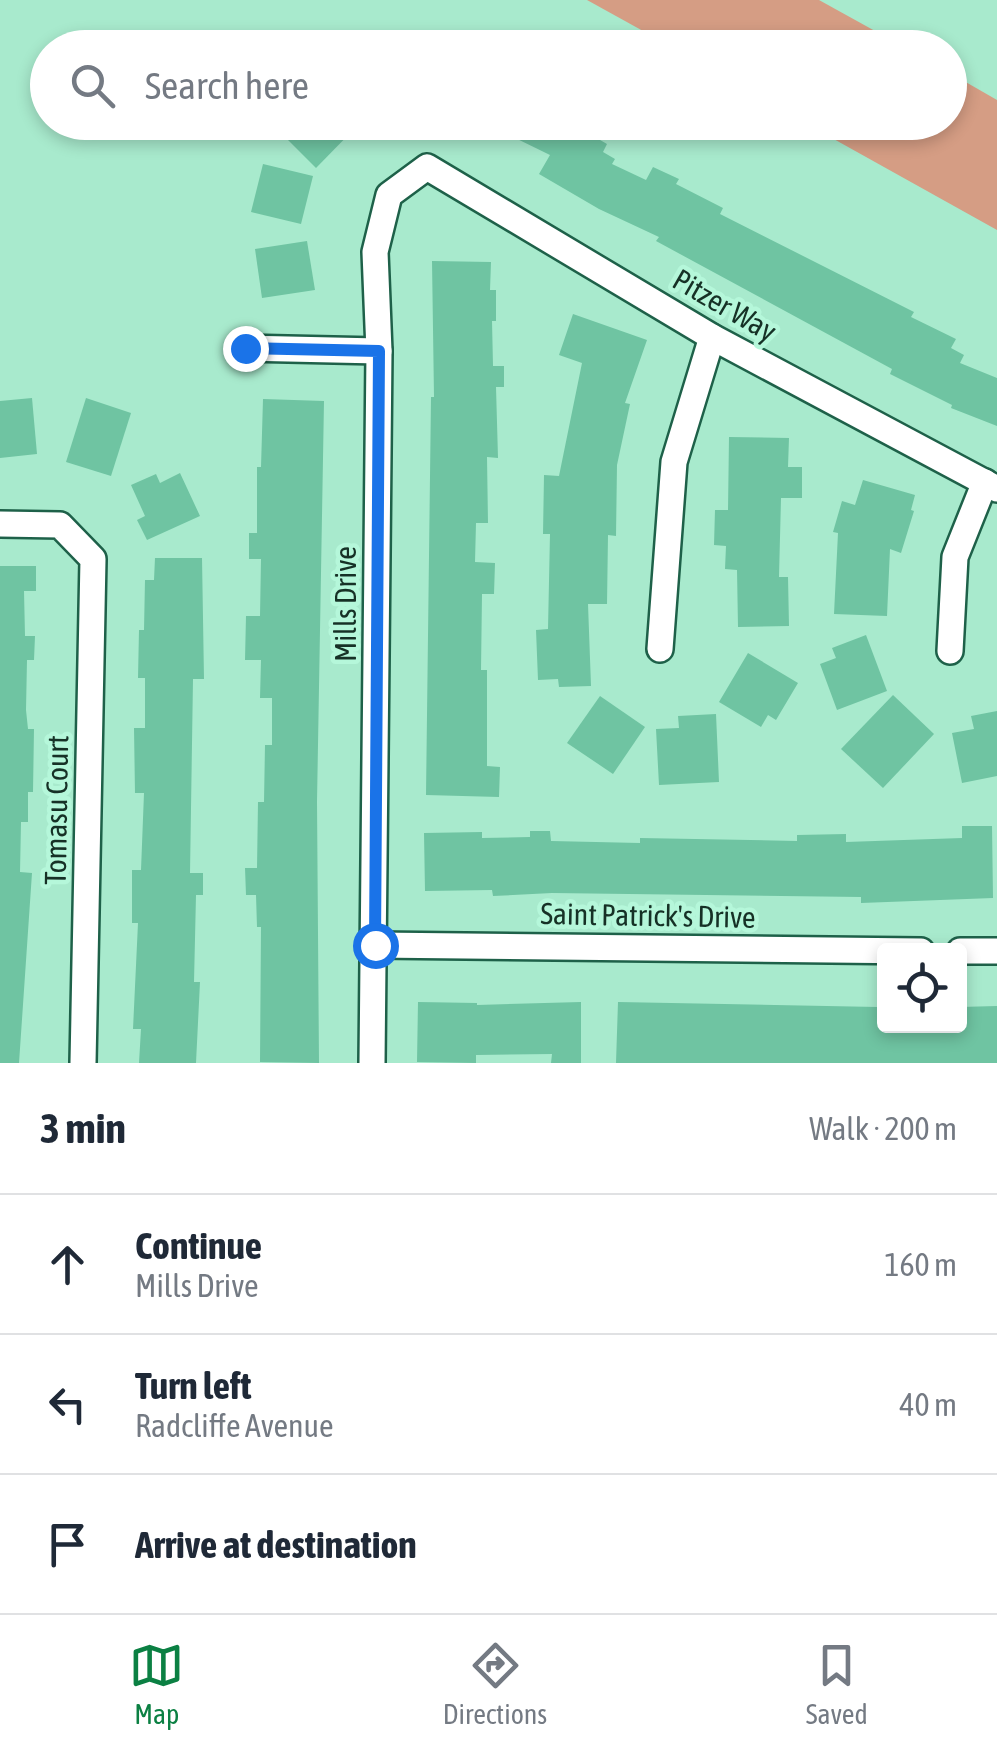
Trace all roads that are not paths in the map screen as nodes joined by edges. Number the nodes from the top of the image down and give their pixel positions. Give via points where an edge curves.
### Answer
1 (426, 167) joint
2 (712, 337) junction
3 (245, 348) dead end
4 (379, 351) junction
5 (991, 486) edge
6 (0, 524) edge
7 (660, 649) dead end
8 (950, 651) dead end
9 (375, 945) junction
10 (877, 950) edge
11 (967, 951) edge
12 (997, 951) edge
13 (83, 1063) edge
14 (372, 1063) edge

1 - 2 street, Pitzer Way
1 - 4 street, Mills Drive via 388,195 375,252
2 - 5 street, Pitzer Way
2 - 7 street via 674,462
3 - 4 street
4 - 9 street, Mills Drive
5 - 8 street via 955,556
6 - 13 street, Tomasu Court via 60,525 93,559
9 - 10 street, Saint Patrick's Drive
9 - 14 street, Mills Drive
11 - 12 street

